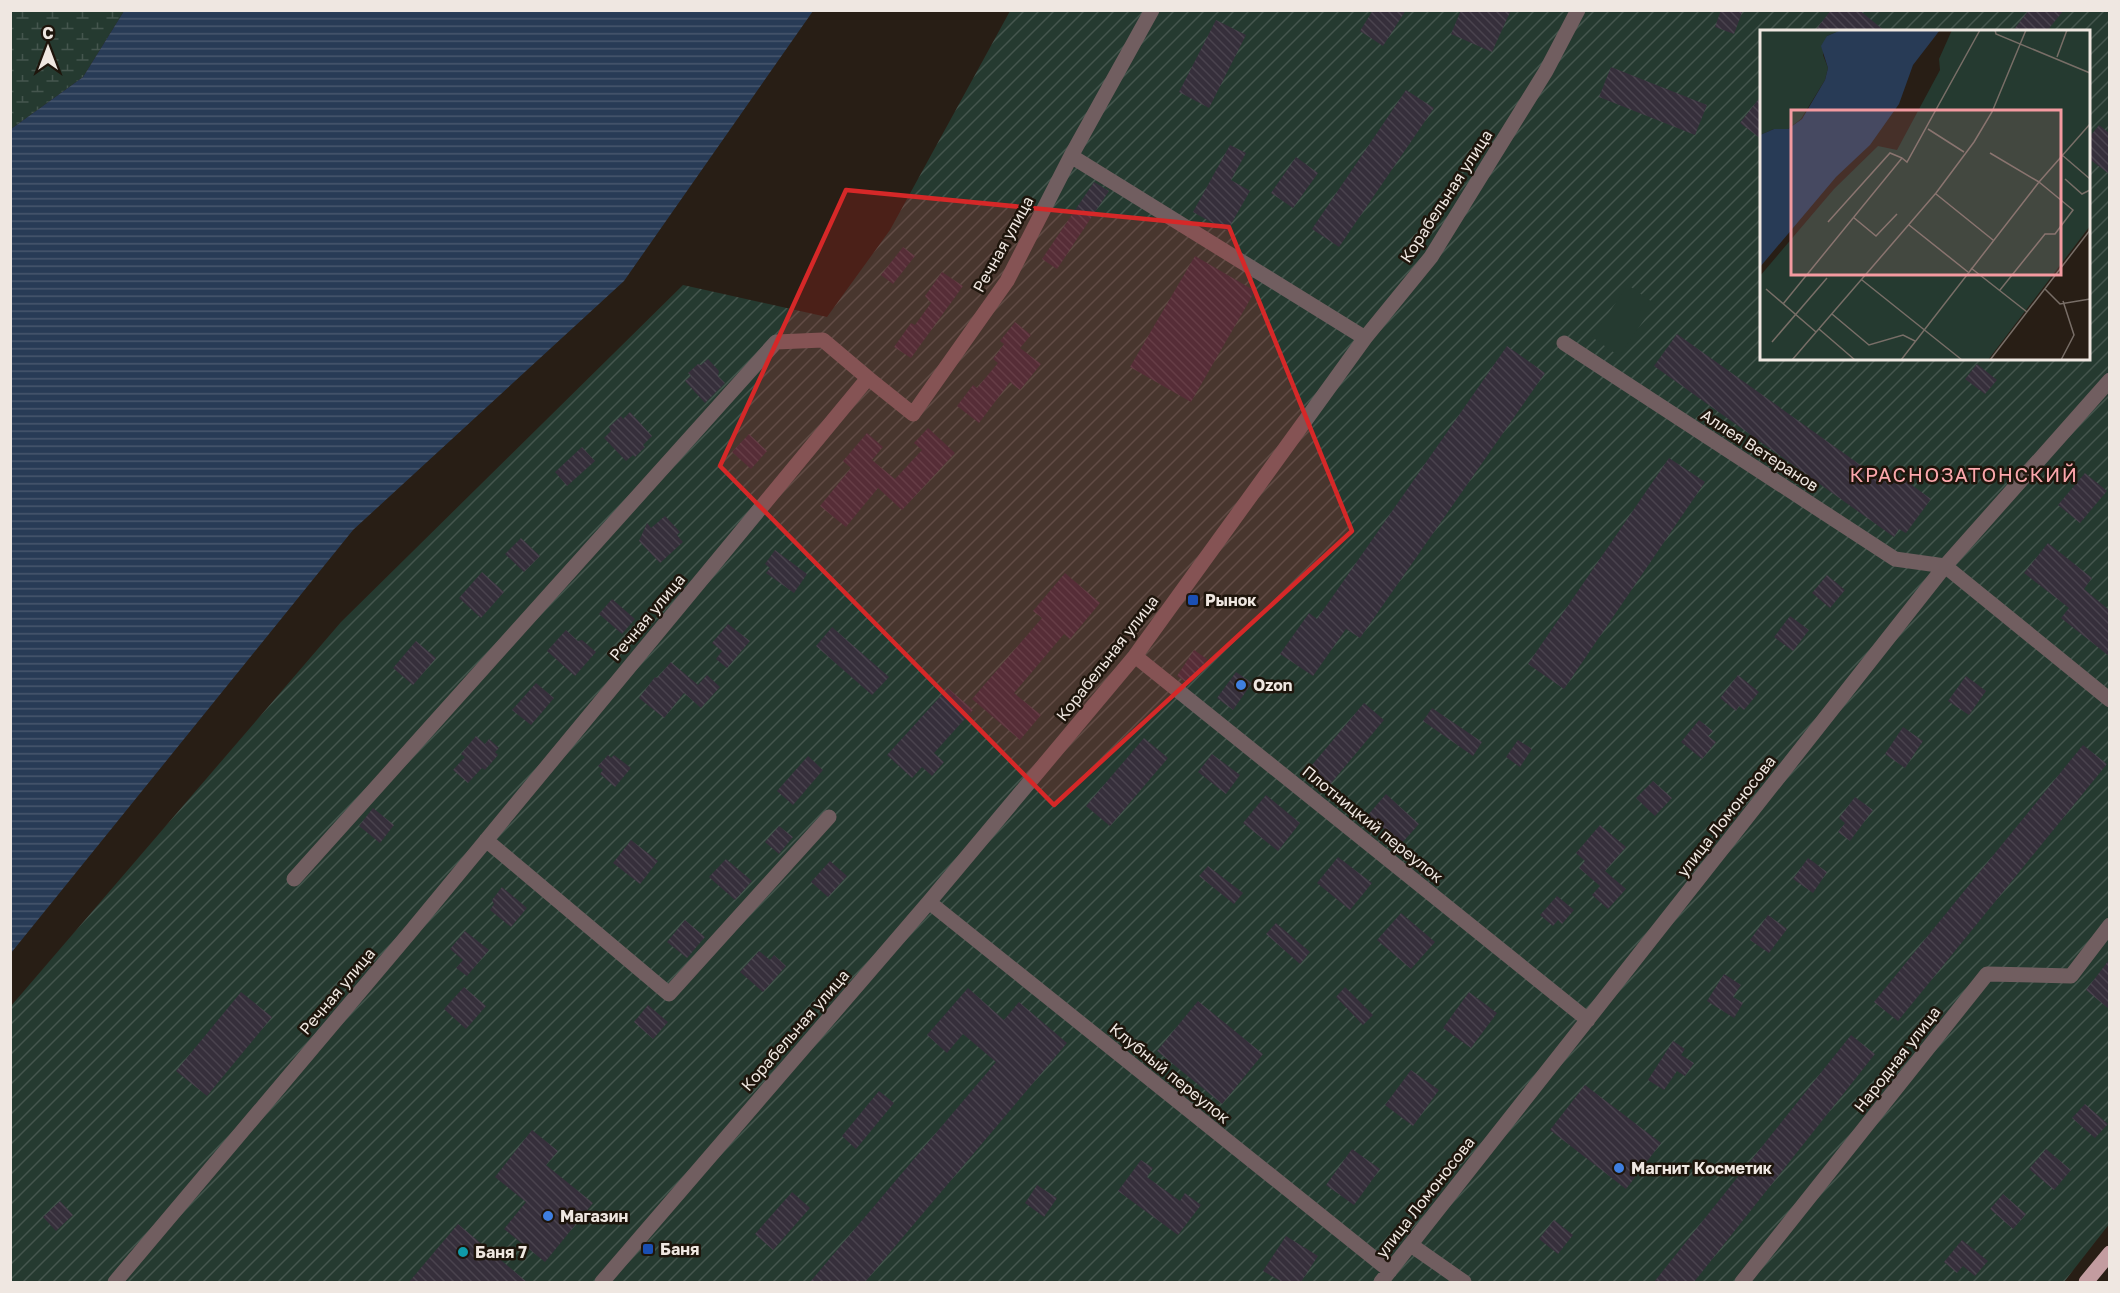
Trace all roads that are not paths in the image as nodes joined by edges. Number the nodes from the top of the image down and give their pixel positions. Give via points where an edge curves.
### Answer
1 (1152, 10) edge
2 (1578, 10) edge
3 (1071, 156) junction
4 (1365, 338) junction
5 (1564, 343) dead end
6 (868, 378) junction
7 (2109, 380) edge
8 (1945, 566) junction
9 (1135, 656) junction
10 (2109, 700) edge
11 (829, 817) dead end
12 (486, 840) junction
13 (294, 879) dead end
14 (929, 902) junction
15 (2109, 925) edge
16 (1587, 1020) junction
17 (1411, 1245) junction
18 (2109, 1252) edge
19 (1385, 1277) edge
20 (115, 1282) edge
21 (602, 1282) edge
22 (1464, 1282) edge
23 (1742, 1282) edge
24 (2086, 1282) edge

1 - 3 street, Речная улица
2 - 4 street, Корабельная улица via 1546,71 1431,257
3 - 4 street
3 - 6 street, Речная улица via 1007,281 913,414
4 - 9 street, Корабельная улица
5 - 8 street, Аллея Ветеранов via 1895,559
6 - 12 street, Речная улица
6 - 13 street via 823,340 776,342
7 - 8 street, улица Ломоносова
8 - 10 street
8 - 16 street, улица Ломоносова
9 - 14 street, Корабельная улица
9 - 16 street, Плотницкий переулок
11 - 12 street via 669,994
12 - 20 street, Речная улица
14 - 19 street, Клубный переулок
14 - 21 street, Корабельная улица
15 - 23 street, Народная улица via 2071,976 1988,974
16 - 17 street, улица Ломоносова
17 - 19 street, улица Ломоносова
17 - 22 street
18 - 24 main road

